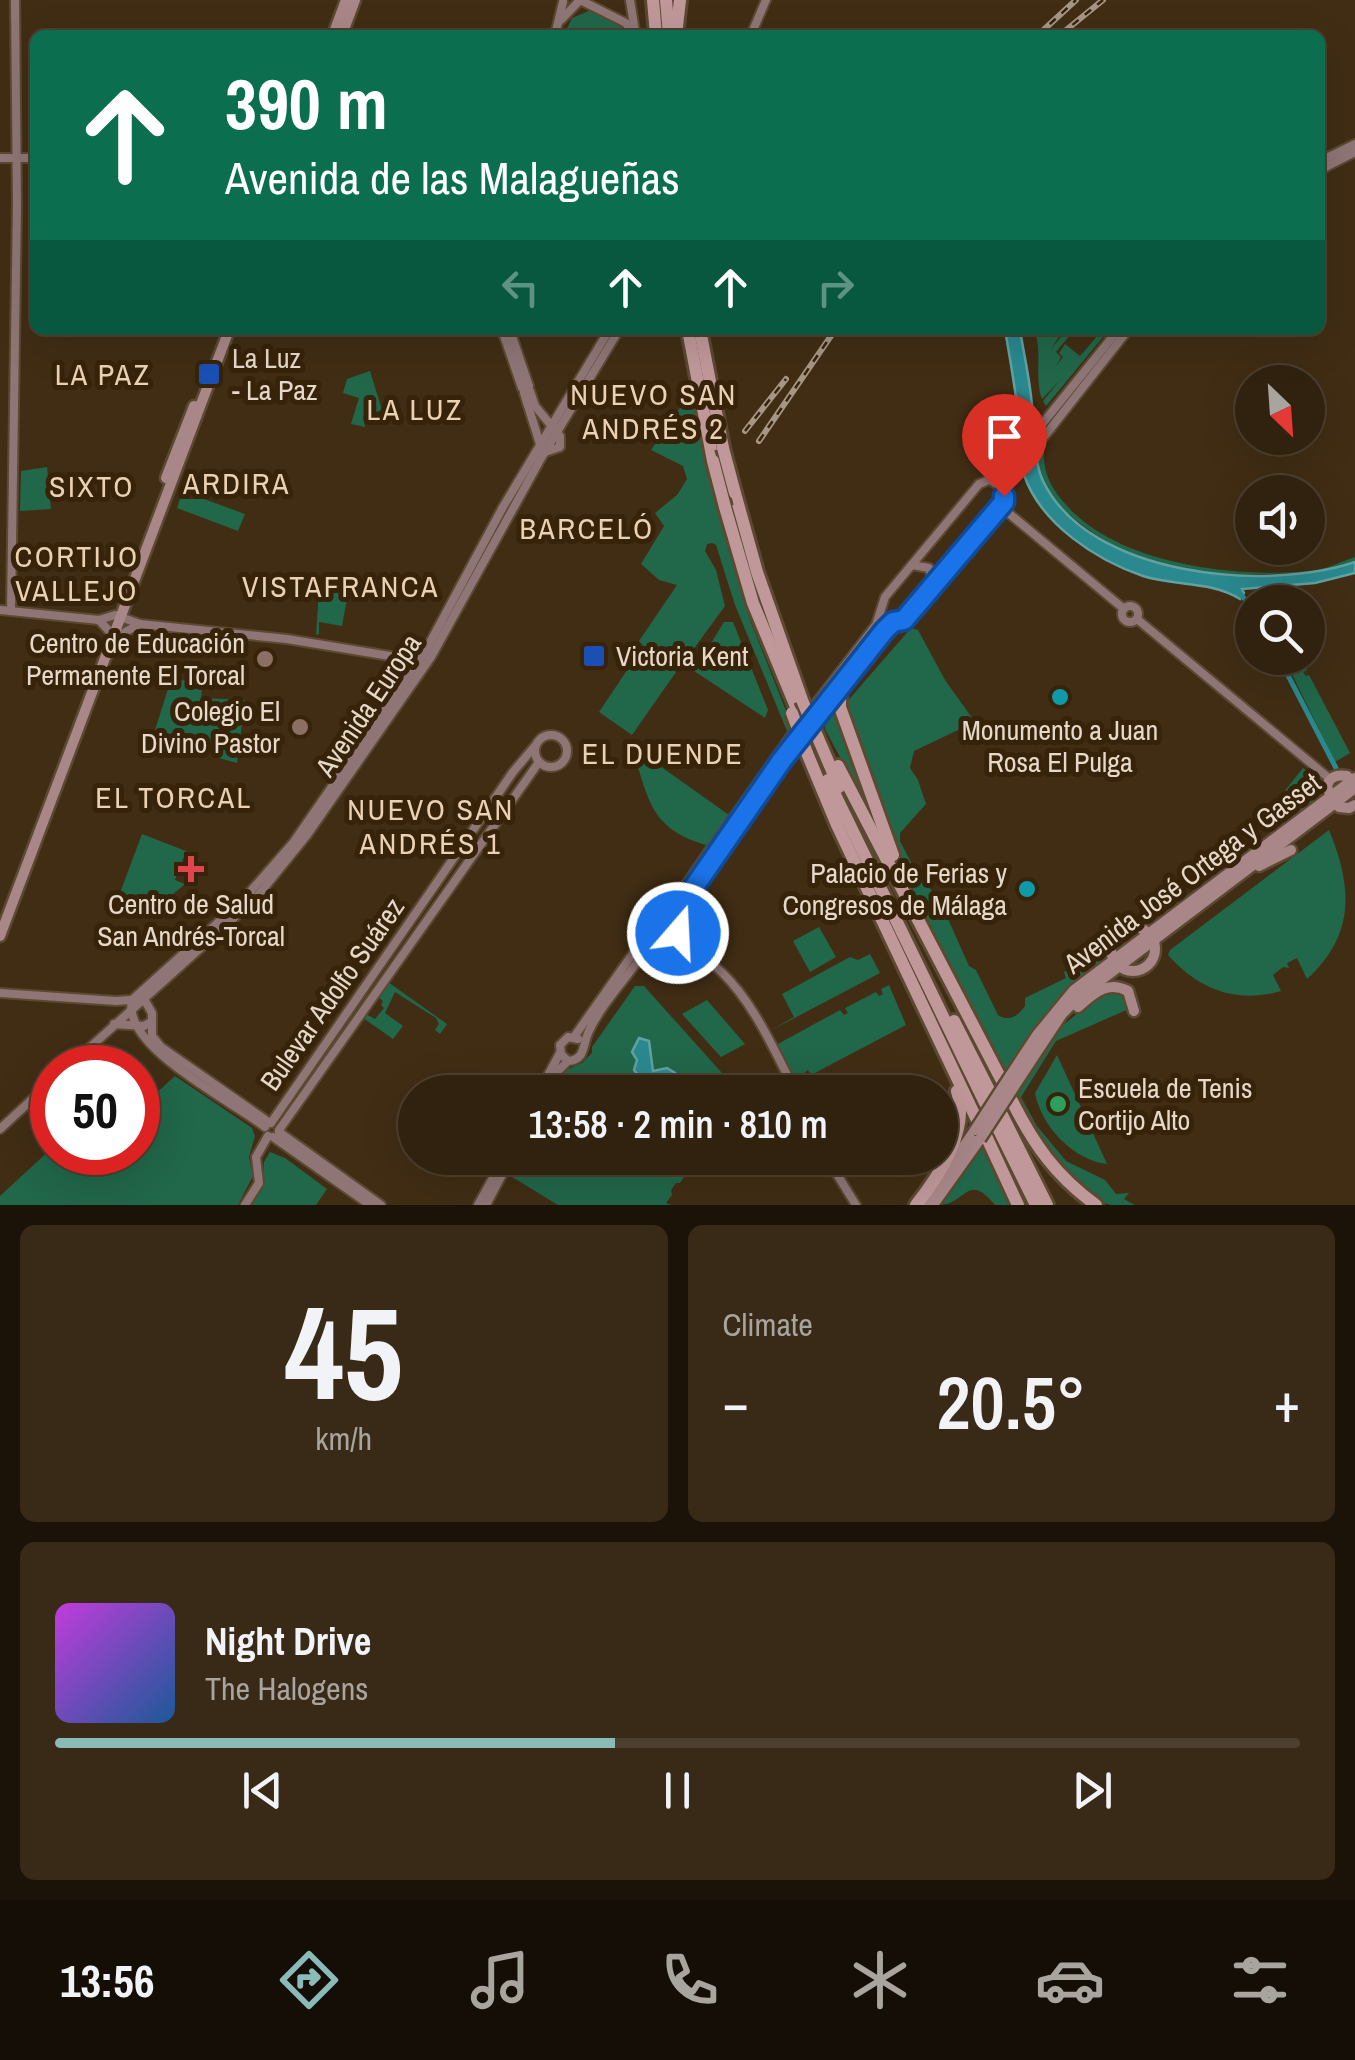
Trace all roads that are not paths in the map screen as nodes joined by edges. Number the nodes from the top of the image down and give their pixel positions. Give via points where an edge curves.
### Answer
1 (16, 0) edge
2 (346, 0) edge
3 (355, 0) edge
4 (630, 0) edge
5 (654, 0) edge
6 (666, 0) edge
7 (680, 0) edge
8 (763, 0) edge
9 (563, 1) edge
10 (578, 2) edge
11 (561, 20) junction
12 (334, 30) edge
13 (344, 30) edge
14 (557, 30) edge
15 (631, 30) edge
16 (634, 30) edge
17 (656, 30) edge
18 (668, 30) edge
19 (677, 30) edge
20 (750, 30) edge
21 (1355, 144) edge
22 (1355, 152) edge
23 (0, 158) edge
24 (17, 158) junction
25 (30, 158) edge
26 (1325, 159) edge
27 (1325, 167) edge
28 (224, 335) edge
29 (504, 335) edge
30 (511, 335) edge
31 (606, 335) edge
32 (616, 335) edge
33 (689, 335) edge
34 (701, 335) edge
35 (1114, 335) edge
36 (1124, 335) edge
37 (526, 390) junction
38 (553, 425) junction
39 (536, 433) junction
40 (542, 448) junction
41 (989, 480) junction
42 (1003, 489) junction
43 (1000, 506) junction
44 (911, 566) junction
45 (934, 584) junction
46 (0, 610) edge
47 (11, 611) junction
48 (881, 612) junction
49 (121, 616) junction
50 (99, 620) junction
51 (893, 622) junction
52 (140, 624) junction
53 (127, 628) junction
54 (111, 636) junction
55 (418, 668) junction
56 (850, 673) junction
57 (791, 684) junction
58 (805, 705) junction
59 (815, 742) junction
60 (535, 746) junction
61 (539, 762) junction
62 (1330, 780) junction
63 (1354, 783) edge
64 (1332, 800) junction
65 (1354, 808) edge
66 (1292, 850) dead end
67 (1236, 878) junction
68 (16, 886) junction
69 (665, 914) junction
70 (0, 919) edge
71 (677, 920) junction
72 (652, 928) junction
73 (677, 934) junction
74 (0, 936) edge
75 (1151, 936) junction
76 (666, 941) junction
77 (683, 945) junction
78 (1116, 963) junction
79 (0, 993) edge
80 (956, 994) junction
81 (139, 998) junction
82 (116, 1001) junction
83 (1134, 1011) dead end
84 (128, 1014) junction
85 (151, 1022) junction
86 (114, 1024) junction
87 (136, 1026) junction
88 (1048, 1035) junction
89 (148, 1037) junction
90 (574, 1037) junction
91 (92, 1045) edge
92 (584, 1046) junction
93 (560, 1053) junction
94 (568, 1060) junction
95 (950, 1064) junction
96 (550, 1075) edge
97 (556, 1075) edge
98 (784, 1075) edge
99 (1009, 1079) junction
100 (988, 1099) dead end
101 (30, 1101) edge
102 (1012, 1101) dead end
103 (0, 1129) edge
104 (272, 1130) junction
105 (979, 1131) junction
106 (498, 1175) edge
107 (840, 1175) edge
108 (344, 1183) junction
109 (1097, 1204) edge
110 (245, 1205) edge
111 (370, 1205) edge
112 (380, 1205) edge
113 (482, 1205) edge
114 (858, 1205) edge
115 (919, 1205) edge
116 (933, 1205) edge
117 (1020, 1205) edge
118 (1036, 1205) edge
119 (1046, 1205) edge

1 - 24 main road
2 - 12 main road
3 - 13 main road
4 - 16 main road
5 - 17 highway
6 - 18 highway
7 - 19 highway
8 - 20 main road
9 - 10 main road
9 - 11 main road
10 - 11 main road
10 - 15 main road
11 - 14 main road
21 - 26 main road
22 - 27 main road
23 - 24 main road
24 - 25 main road
24 - 47 main road
28 - 49 main road
29 - 37 main road
30 - 37 main road
31 - 38 main road, Avenida Europa
32 - 38 main road, Avenida Europa
33 - 57 highway, bridge via 725,508 754,603
34 - 57 highway, bridge via 734,493
35 - 41 main road via 1001,475
36 - 42 main road
37 - 38 main road
37 - 39 main road
38 - 39 main road via 540,424
38 - 40 main road, Avenida Europa
38 - 40 main road via 560,447
39 - 40 main road
40 - 55 main road, Avenida Europa
41 - 42 main road
41 - 44 main road via 978,484
42 - 43 main road
43 - 45 main road
43 - 62 main road via 1124,610 1126,620 1136,619
44 - 45 main road via 929,568
44 - 48 main road
45 - 51 main road via 904,620
46 - 47 main road
47 - 50 main road
48 - 51 main road
48 - 58 main road
49 - 50 main road
49 - 52 main road
49 - 53 main road
49 - 54 main road
50 - 54 main road
51 - 56 main road
52 - 53 main road
52 - 55 main road via 396,656
53 - 54 main road
54 - 68 main road
55 - 81 main road, Avenida Europa via 270,870
56 - 58 main road
56 - 80 highway via 840,693 846,727 891,851
57 - 58 highway
58 - 59 highway, bridge
58 - 69 main road
58 - 71 main road via 776,768
59 - 80 highway
59 - 95 highway via 846,842
59 - 100 highway
60 - 61 main road
60 - 61 main road via 549,734 567,748 558,765
60 - 104 main road, Bulevar Adolfo Suárez
61 - 104 main road, Bulevar Adolfo Suárez via 293,1110
62 - 63 main road via 1343,775
62 - 64 main road
63 - 64 main road, Avenida José Ortega y Gasset
64 - 65 main road
64 - 67 main road, Avenida José Ortega y Gasset
64 - 75 main road, Avenida José Ortega y Gasset
66 - 67 main road
67 - 75 main road, Avenida José Ortega y Gasset
68 - 70 main road
68 - 74 main road
69 - 71 main road
69 - 72 main road
71 - 73 main road
72 - 76 main road
72 - 90 main road
73 - 76 main road
73 - 77 main road
75 - 78 main road, Avenida José Ortega y Gasset
75 - 78 main road via 1154,956 1146,968 1132,972
75 - 78 main road via 1132,926 1122,930 1111,945
76 - 77 main road
76 - 92 main road via 641,957 590,1027
77 - 98 main road via 742,1000
78 - 88 main road, Avenida José Ortega y Gasset
78 - 99 main road, Avenida José Ortega y Gasset via 1064,1000
79 - 82 main road
80 - 99 highway
81 - 82 main road
81 - 84 main road
81 - 85 main road via 151,1009
82 - 84 main road
83 - 88 main road via 1128,992 1113,985
84 - 86 main road
84 - 87 main road
85 - 87 main road
85 - 89 main road
86 - 87 main road
86 - 91 main road
87 - 89 main road
88 - 99 main road, Avenida José Ortega y Gasset
89 - 104 main road
90 - 92 main road
90 - 93 main road via 562,1041
92 - 94 main road via 580,1058
93 - 94 main road
93 - 96 main road
94 - 97 main road
95 - 105 highway
95 - 115 highway via 960,1121
99 - 105 main road, Avenida José Ortega y Gasset, bridge
101 - 103 main road
102 - 109 highway via 1043,1157
104 - 108 main road
104 - 110 main road, Bulevar Adolfo Suárez via 256,1157 258,1183
105 - 115 main road, Avenida José Ortega y Gasset
105 - 116 main road, Avenida José Ortega y Gasset
105 - 117 highway
106 - 113 main road
107 - 114 main road
108 - 111 main road
108 - 112 main road
118 - 119 highway via 999,1120

